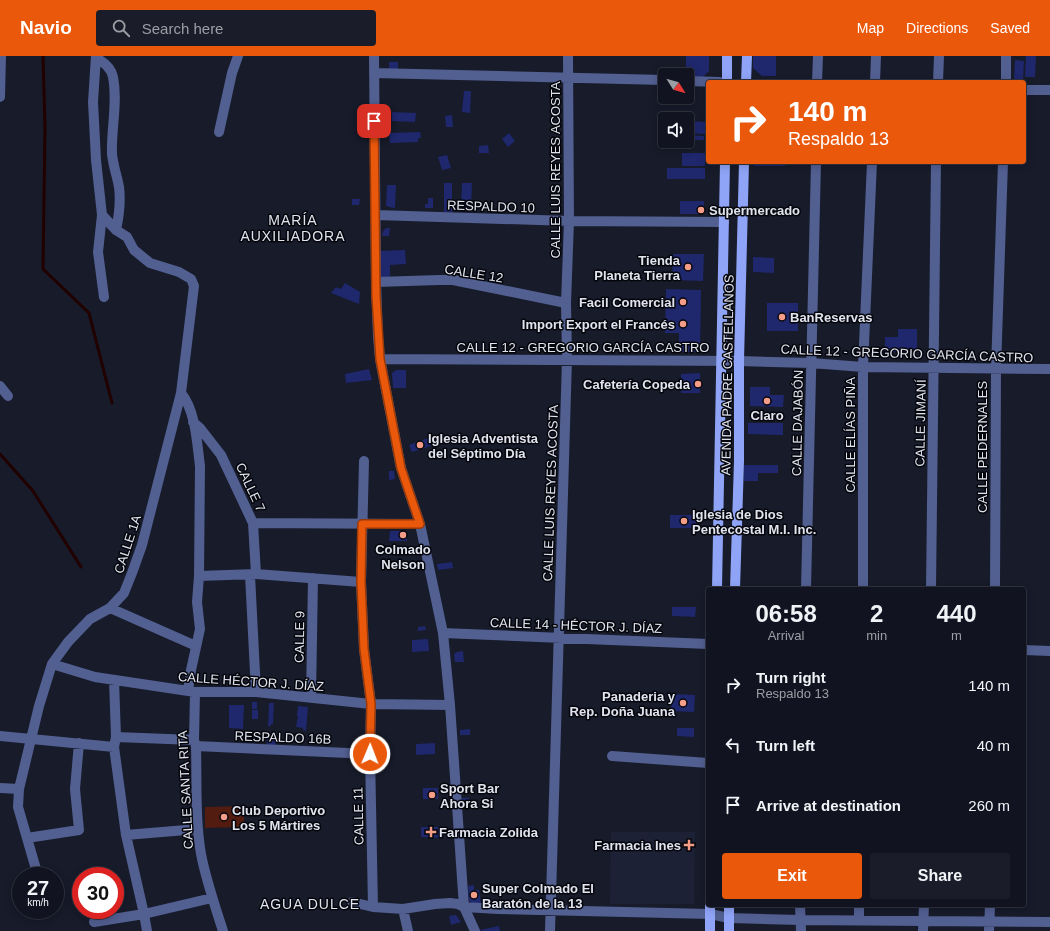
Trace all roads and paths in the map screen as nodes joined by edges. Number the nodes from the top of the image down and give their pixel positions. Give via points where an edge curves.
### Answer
1 (238, 56) edge
2 (374, 56) edge
3 (568, 56) edge
4 (727, 56) edge
5 (747, 56) edge
6 (818, 56) edge
7 (876, 56) edge
8 (939, 56) edge
9 (1006, 56) edge
10 (96, 57) edge
11 (1, 62) edge
12 (374, 73) junction
13 (568, 77) junction
14 (658, 80) edge
15 (727, 80) edge
16 (746, 80) edge
17 (817, 80) edge
18 (875, 80) edge
19 (938, 80) edge
20 (1006, 80) edge
21 (694, 81) edge
22 (706, 82) edge
23 (1026, 90) edge
24 (1050, 90) edge
25 (0, 97) edge
26 (219, 132) dead end
27 (725, 164) edge
28 (744, 164) edge
29 (816, 164) edge
30 (872, 164) edge
31 (936, 164) edge
32 (1003, 164) edge
33 (102, 215) junction
34 (376, 215) junction
35 (569, 221) junction
36 (724, 222) junction
37 (116, 230) junction
38 (376, 282) junction
39 (104, 296) dead end
40 (566, 303) junction
41 (380, 359) junction
42 (567, 359) junction
43 (720, 361) junction
44 (739, 361) junction
45 (811, 363) junction
46 (863, 367) junction
47 (934, 368) junction
48 (996, 369) junction
49 (1050, 369) edge
50 (0, 386) edge
51 (181, 393) junction
52 (8, 396) dead end
53 (194, 422) junction
54 (364, 461) dead end
55 (253, 523) junction
56 (362, 524) junction
57 (420, 524) junction
58 (253, 574) junction
59 (199, 576) junction
60 (313, 578) junction
61 (361, 582) junction
62 (716, 587) edge
63 (735, 587) edge
64 (806, 587) edge
65 (863, 587) edge
66 (931, 587) edge
67 (995, 587) edge
68 (110, 608) junction
69 (443, 633) junction
70 (558, 637) junction
71 (706, 644) edge
72 (196, 646) junction
73 (1026, 650) edge
74 (1050, 651) edge
75 (52, 664) junction
76 (114, 680) junction
77 (192, 691) junction
78 (256, 692) junction
79 (311, 697) junction
80 (371, 704) junction
81 (450, 705) junction
82 (0, 736) edge
83 (32, 738) junction
84 (115, 742) junction
85 (78, 743) junction
86 (195, 743) junction
87 (370, 754) junction
88 (612, 756) dead end
89 (706, 763) edge
90 (0, 788) edge
91 (19, 789) junction
92 (198, 829) junction
93 (126, 835) junction
94 (26, 838) junction
95 (35, 867) edge
96 (212, 898) junction
97 (352, 902) dead end
98 (373, 907) junction
99 (464, 907) junction
100 (730, 907) edge
101 (800, 907) edge
102 (859, 907) edge
103 (924, 907) edge
104 (990, 907) edge
105 (403, 909) junction
106 (551, 910) junction
107 (710, 910) edge
108 (144, 914) junction
109 (729, 918) junction
110 (800, 920) junction
111 (859, 920) junction
112 (94, 922) dead end
113 (1050, 922) edge
114 (923, 926) edge
115 (989, 926) edge
116 (147, 931) edge
117 (223, 931) edge
118 (408, 931) edge
119 (475, 931) edge
120 (550, 931) edge
121 (710, 931) edge
122 (729, 931) edge
123 (801, 931) edge

1 - 26 street
2 - 12 street
3 - 13 street, CALLE LUIS REYES ACOSTA
4 - 15 main road
5 - 16 main road
6 - 17 street
7 - 18 street
8 - 19 street
9 - 20 street
10 - 33 street via 93,102
10 - 37 street via 110,68 113,77 112,155 119,188 120,211
11 - 25 street
12 - 13 street
12 - 34 street
13 - 14 street
13 - 35 street, CALLE LUIS REYES ACOSTA
21 - 22 street
23 - 24 street
27 - 36 main road, AVENIDA PADRE CASTELLANOS
28 - 44 main road, AVENIDA PADRE CASTELLANOS
29 - 45 street, CALLE DAJABÓN
30 - 46 street, CALLE ELÍAS PIÑA
31 - 47 street, CALLE JIMANÍ
32 - 48 street, CALLE PEDERNALES
33 - 37 street, CALLE 1A
33 - 39 street via 98,252
34 - 35 street, RESPALDO 10
34 - 38 street
35 - 36 street, RESPALDO 10
35 - 40 street, CALLE LUIS REYES ACOSTA
36 - 43 main road, AVENIDA PADRE CASTELLANOS
37 - 51 street, CALLE 1A via 127,237 134,250 150,263 179,272 191,279 194,286
38 - 40 street, CALLE 12 via 453,280
38 - 41 street
40 - 42 street, CALLE LUIS REYES ACOSTA
41 - 42 street, CALLE 12 - GREGORIO GARCÍA CASTRO
41 - 57 street via 401,468
42 - 43 street, CALLE 12 - GREGORIO GARCÍA CASTRO
42 - 70 street, CALLE LUIS REYES ACOSTA
43 - 44 street, CALLE 12 - GREGORIO GARCÍA CASTRO
43 - 62 main road, AVENIDA PADRE CASTELLANOS
44 - 45 street, CALLE 12 - GREGORIO GARCÍA CASTRO
44 - 63 main road, AVENIDA PADRE CASTELLANOS
45 - 46 street, CALLE 12 - GREGORIO GARCÍA CASTRO
45 - 64 street, CALLE DAJABÓN
46 - 47 street, CALLE 12 - GREGORIO GARCÍA CASTRO
46 - 65 street, CALLE ELÍAS PIÑA
47 - 48 street, CALLE 12 - GREGORIO GARCÍA CASTRO
47 - 66 street, CALLE JIMANÍ
48 - 49 street, CALLE 12 - GREGORIO GARCÍA CASTRO
48 - 67 street, CALLE PEDERNALES
50 - 52 street
51 - 53 street via 187,401
51 - 68 street, CALLE 1A via 142,545 124,593
53 - 55 street, CALLE 7 via 221,455
53 - 59 street, CALLE SANTA RITA via 200,466
54 - 56 street, CALLE 11
55 - 56 street
55 - 58 street, CALLE 7
56 - 57 street
56 - 61 street, CALLE 11
57 - 69 street
58 - 59 street
58 - 60 street
58 - 78 street, CALLE 7
59 - 72 street, CALLE SANTA RITA via 197,602 200,629
60 - 61 street
60 - 79 street, CALLE 9
61 - 80 street, CALLE 11 via 364,649
68 - 72 street
68 - 75 street, CALLE 1A via 90,619
69 - 70 street, CALLE 14 - HÉCTOR J. DÍAZ
69 - 81 street
70 - 71 street, CALLE 14 - HÉCTOR J. DÍAZ
70 - 106 street, CALLE LUIS REYES ACOSTA
72 - 77 street, CALLE SANTA RITA
73 - 74 street
75 - 76 street, CALLE HÉCTOR J. DÍAZ
75 - 83 street, CALLE 1A
76 - 77 street, CALLE HÉCTOR J. DÍAZ
76 - 84 street
77 - 78 street, CALLE HÉCTOR J. DÍAZ
77 - 86 street, CALLE SANTA RITA
78 - 79 street, CALLE HÉCTOR J. DÍAZ
79 - 80 street, CALLE HÉCTOR J. DÍAZ
80 - 81 street, CALLE HÉCTOR J. DÍAZ
80 - 87 street, CALLE 11
81 - 99 street
82 - 83 street, RESPALDO 16B
83 - 85 street, RESPALDO 16B
83 - 91 street, CALLE 1A
84 - 85 street, RESPALDO 16B
84 - 86 street, RESPALDO 16B
84 - 93 street
85 - 94 street via 75,789 79,830
86 - 87 street, RESPALDO 16B
86 - 92 street, CALLE SANTA RITA
87 - 98 street, CALLE 11
88 - 89 street
90 - 91 street
91 - 94 street, CALLE 1A via 18,808
92 - 93 street
92 - 96 street, CALLE SANTA RITA via 201,854
93 - 108 street
94 - 95 street, CALLE 1A
96 - 108 street
96 - 117 street, CALLE SANTA RITA
97 - 98 street
98 - 105 street
99 - 105 street via 450,903
99 - 106 street
99 - 119 street
100 - 109 main road
101 - 110 street
102 - 111 street
103 - 114 street
104 - 115 street
105 - 118 street
106 - 107 street
106 - 120 street, CALLE LUIS REYES ACOSTA
107 - 109 street
107 - 121 main road
108 - 112 street
108 - 116 street
109 - 110 street
109 - 122 main road
110 - 111 street
110 - 123 street
111 - 114 street
113 - 115 street
114 - 115 street

